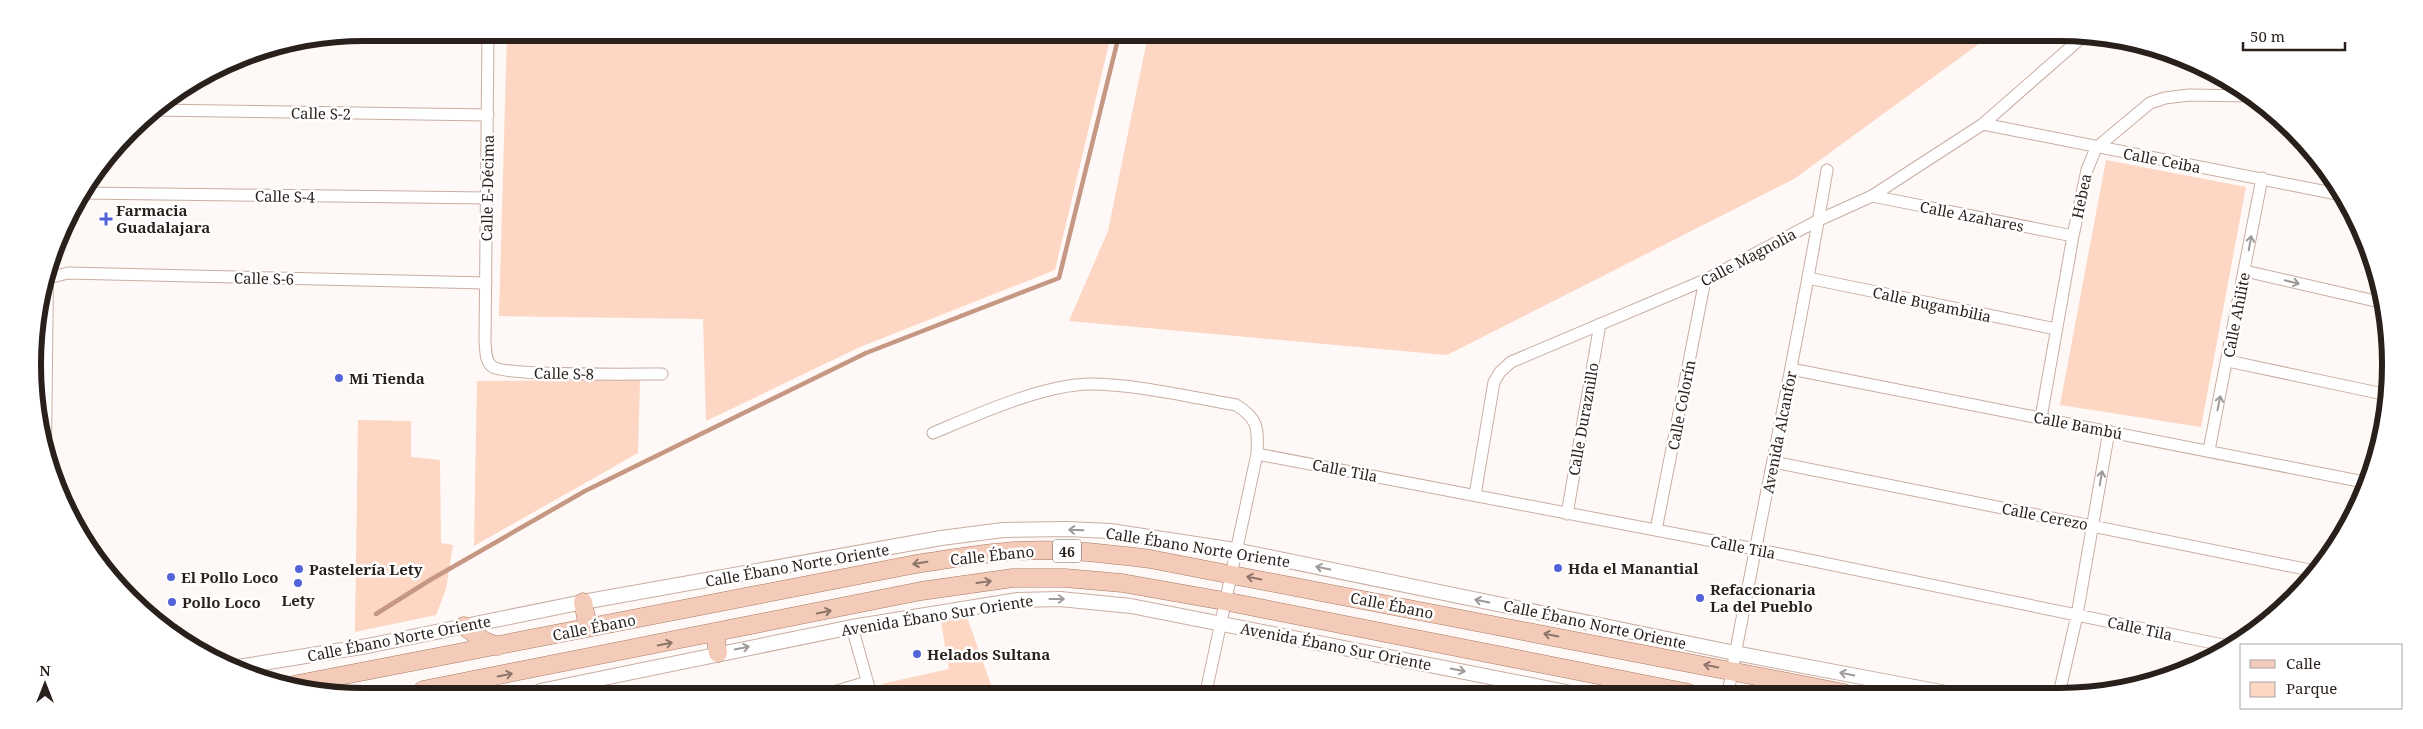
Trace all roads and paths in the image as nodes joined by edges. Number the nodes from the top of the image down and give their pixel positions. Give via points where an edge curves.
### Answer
1 (488, 41) edge
2 (2077, 42) edge
3 (2238, 96) edge
4 (165, 110) edge
5 (488, 115) junction
6 (1983, 124) junction
7 (2096, 148) junction
8 (1827, 170) dead end
9 (2262, 178) junction
10 (91, 193) edge
11 (2332, 193) edge
12 (1872, 196) junction
13 (487, 198) junction
14 (1819, 220) junction
15 (2073, 236) junction
16 (2244, 271) junction
17 (54, 275) edge
18 (1808, 278) junction
19 (1705, 280) junction
20 (486, 283) junction
21 (2376, 300) edge
22 (46, 311) edge
23 (1600, 324) junction
24 (2056, 329) junction
25 (485, 342) joint
26 (2228, 360) junction
27 (1792, 369) junction
28 (662, 374) dead end
29 (2380, 393) edge
30 (44, 410) edge
31 (2041, 418) junction
32 (2108, 431) junction
33 (932, 433) dead end
34 (2209, 450) junction
35 (1257, 454) junction
36 (1774, 462) junction
37 (2360, 481) edge
38 (1475, 495) junction
39 (1567, 514) junction
40 (2092, 525) junction
41 (1656, 530) junction
42 (1755, 549) junction
43 (1234, 550) junction
44 (2308, 570) edge
45 (1230, 574) junction
46 (1224, 601) junction
47 (583, 602) junction
48 (2076, 614) junction
49 (1219, 622) junction
50 (464, 626) junction
51 (852, 627) junction
52 (588, 628) junction
53 (715, 634) junction
54 (2220, 644) edge
55 (499, 646) junction
56 (718, 653) junction
57 (1734, 661) junction
58 (247, 665) edge
59 (356, 673) junction
60 (306, 683) edge
61 (339, 687) edge
62 (868, 687) edge
63 (433, 688) edge
64 (563, 688) edge
65 (1207, 688) edge
66 (1546, 688) edge
67 (1664, 688) edge
68 (1729, 688) edge
69 (1827, 688) edge
70 (1913, 688) edge
71 (2060, 688) edge

1 - 5 street, Calle E-Décima
2 - 6 street, Calle Magnolia
3 - 7 street, Hebea via 2189,95 2150,103
4 - 5 street, Calle S-2
5 - 13 street, Calle E-Décima
6 - 7 street, Calle Ceiba
6 - 12 street, Calle Magnolia
7 - 9 street, Calle Ceiba
7 - 15 street, Hebea via 2087,170
8 - 14 street, Avenida Alcanfor
9 - 11 street, Calle Ceiba
16 -> 9 street, Calle Ahilite
10 - 13 street, Calle S-4
12 - 14 street, Calle Magnolia
12 - 15 street, Calle Azahares
13 - 20 street, Calle E-Décima
14 - 18 street, Avenida Alcanfor
14 - 19 street, Calle Magnolia
15 - 24 street, Hebea
16 -> 21 street
16 - 26 street, Calle Ahilite
17 - 20 street, Calle S-6
18 - 24 street, Calle Bugambilia
18 - 27 street, Avenida Alcanfor
19 - 23 street, Calle Magnolia
19 - 41 street, Calle Colorín
20 - 25 street, Calle E-Décima
22 - 30 street
23 - 38 street, Calle Magnolia via 1521,357 1500,372 1494,382
23 - 39 street, Calle Duraznillo
24 - 31 street, Hebea
25 - 28 street, Calle S-8 via 488,362 504,371
26 - 29 street
34 -> 26 street, Calle Ahilite
27 - 31 street, Calle Bambú
27 - 36 street, Avenida Alcanfor
31 - 32 street, Calle Bambú
32 - 34 street, Calle Bambú
40 -> 32 street
33 - 35 street via 1051,390 1089,384 1236,405 1255,421
34 - 37 street, Calle Bambú
35 - 38 street, Calle Tila
35 - 43 street
36 - 40 street, Calle Cerezo
36 - 42 street, Avenida Alcanfor
38 - 39 street, Calle Tila
39 - 41 street, Calle Tila
40 - 44 street, Calle Cerezo
40 - 48 street
41 - 42 street, Calle Tila
42 - 48 street, Calle Tila
42 - 57 street, Avenida Alcanfor
43 - 45 street
43 -> 47 street, Calle Ébano Norte Oriente via 1110,531 1003,530 941,538
57 -> 43 street, Calle Ébano Norte Oriente
45 - 46 street
45 -> 52 main road, Calle Ébano / 46 via 1098,552 1004,552 916,564
57 -> 45 main road, Calle Ébano / 46
46 - 49 street
53 -> 46 main road, Calle Ébano / 46 via 921,592 1013,578 1122,583
46 - 67 main road, Calle Ébano / 46
47 - 50 street, Calle Ébano Norte Oriente
47 - 52 main road
48 - 54 street, Calle Tila
48 - 71 street
51 -> 49 street, Avenida Ébano Sur Oriente via 1018,600 1060,599 1131,606
49 - 65 street
49 -> 66 street, Avenida Ébano Sur Oriente
50 - 55 main road via 484,641
50 - 58 street, Calle Ébano Norte Oriente
56 -> 51 street, Avenida Ébano Sur Oriente
51 - 62 street
52 - 55 main road, Calle Ébano / 46
53 - 56 main road
63 -> 53 main road, Calle Ébano / 46
55 - 59 main road, Calle Ébano / 46
56 - 64 street, Avenida Ébano Sur Oriente
57 - 68 street, Avenida Alcanfor
57 - 69 main road, Calle Ébano / 46
70 -> 57 street, Calle Ébano Norte Oriente
59 - 60 main road, Calle Ébano / 46
59 - 61 main road

